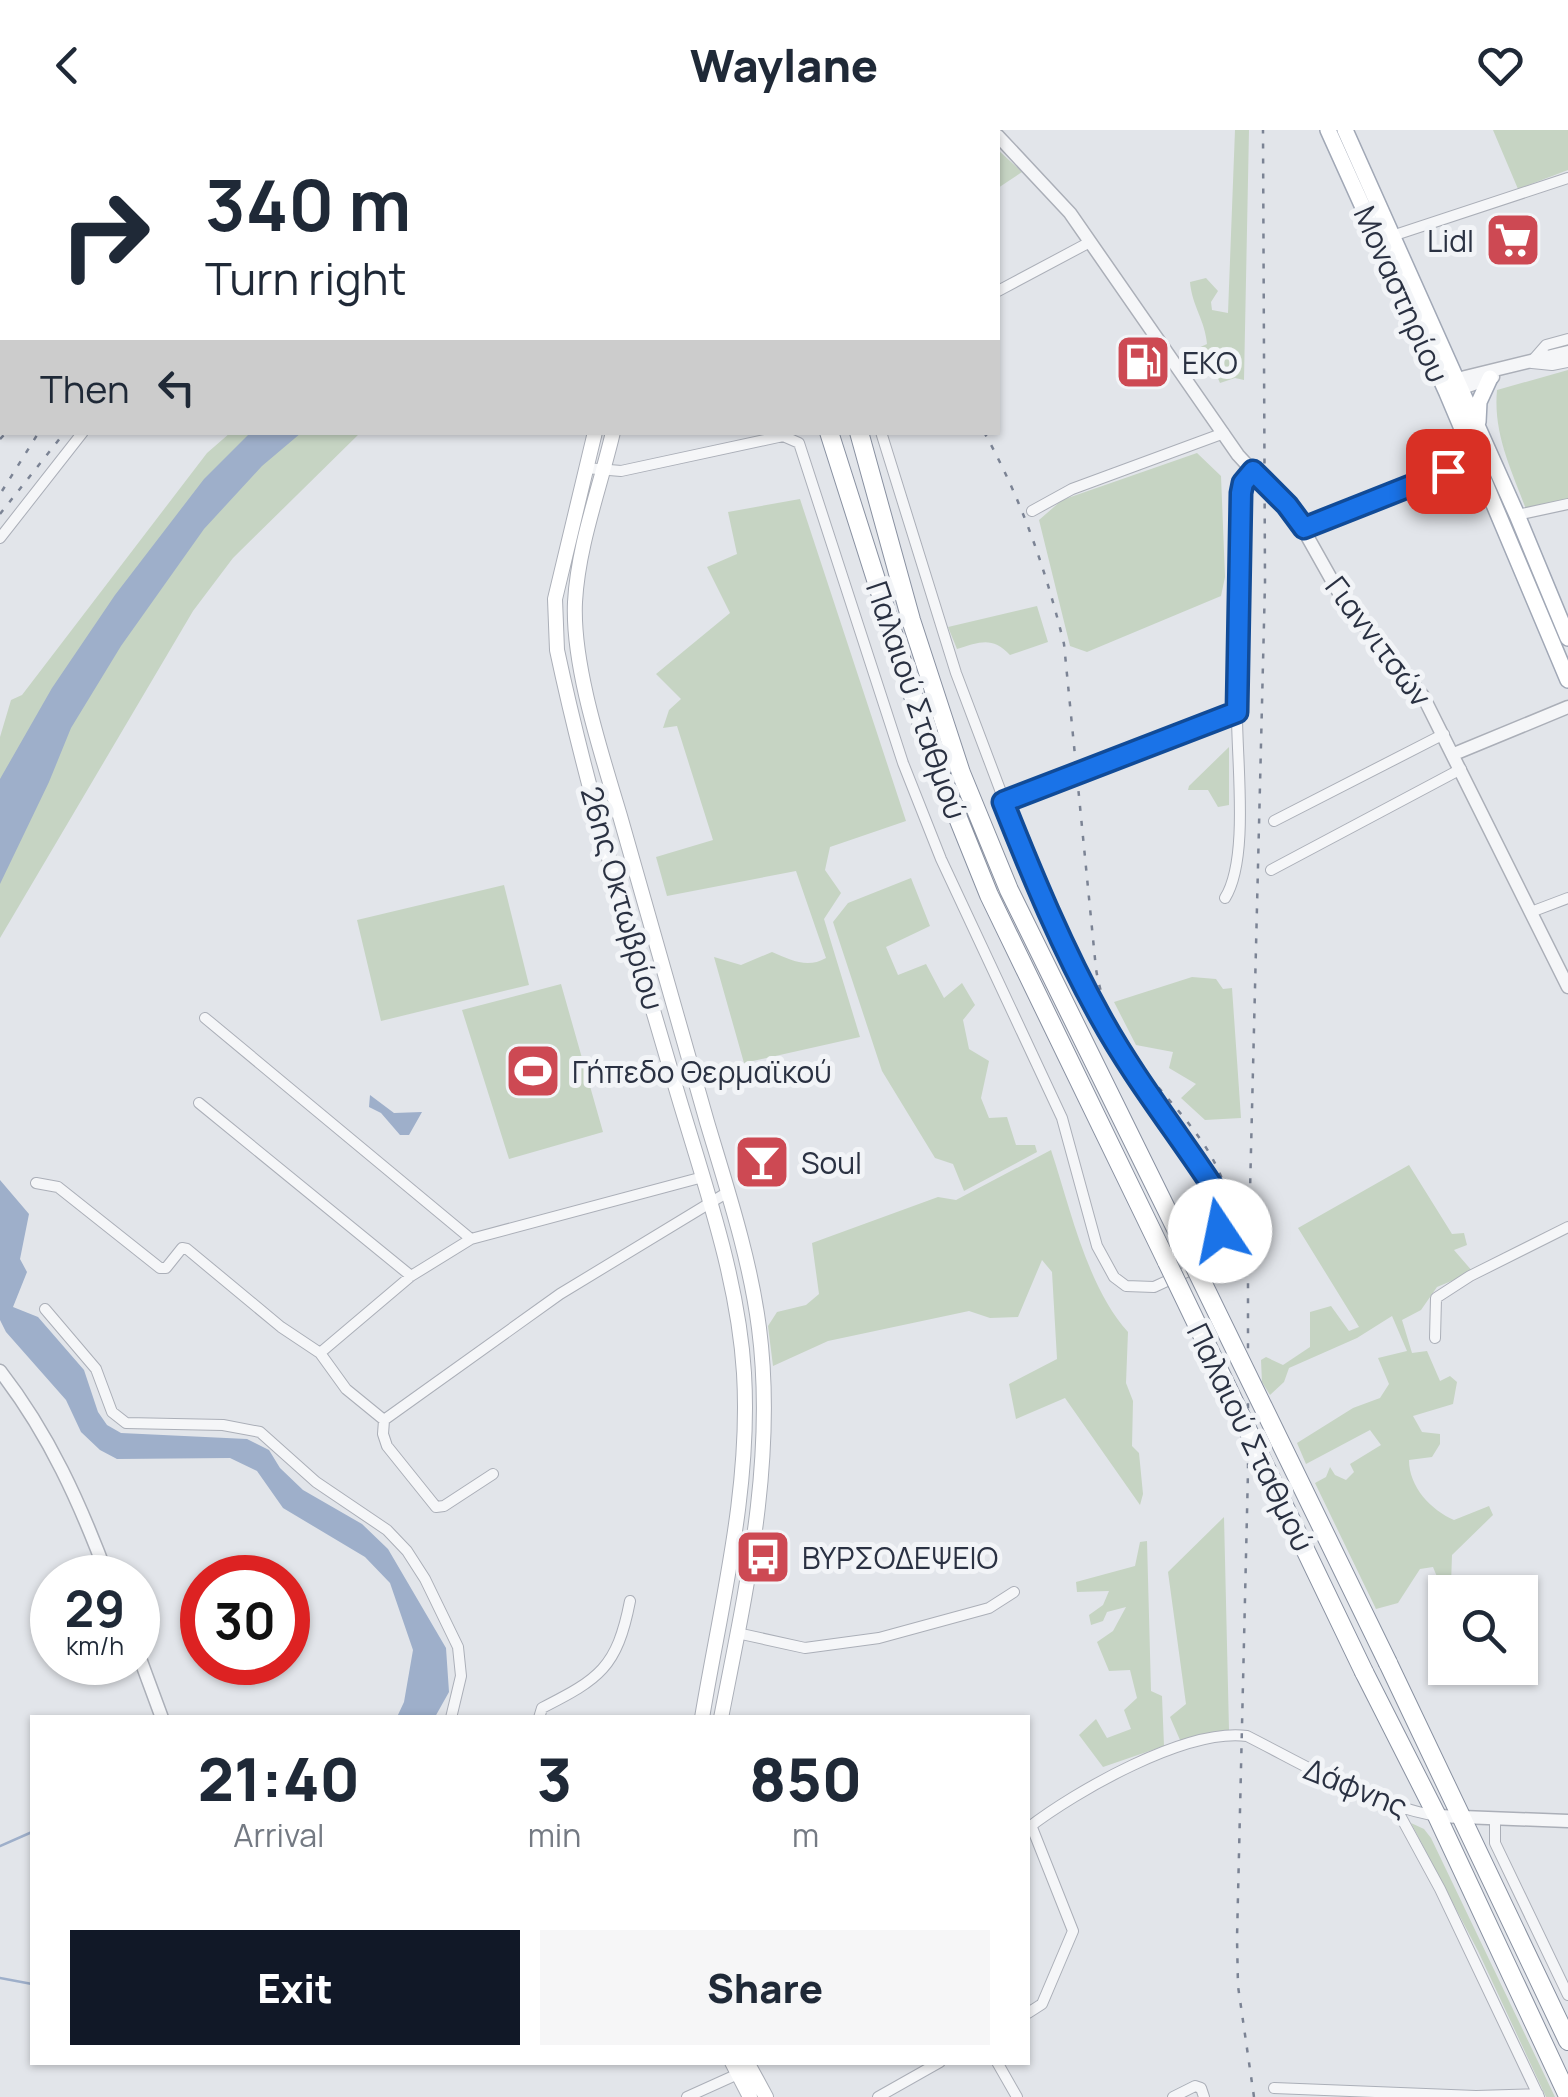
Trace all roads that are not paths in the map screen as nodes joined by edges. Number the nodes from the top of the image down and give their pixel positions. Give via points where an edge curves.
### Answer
1 (1328, 130) edge
2 (1346, 130) edge
3 (1000, 139) edge
4 (1568, 178) edge
5 (1392, 236) junction
6 (1090, 242) junction
7 (1000, 290) edge
8 (1568, 339) edge
9 (1568, 352) edge
10 (1531, 362) junction
11 (1568, 362) edge
12 (1509, 368) junction
13 (1490, 378) junction
14 (1452, 386) junction
15 (1480, 431) junction
16 (1224, 433) junction
17 (80, 435) edge
18 (594, 435) edge
19 (612, 435) edge
20 (830, 435) edge
21 (860, 435) edge
22 (882, 435) edge
23 (1474, 460) junction
24 (586, 468) junction
25 (604, 471) junction
26 (1253, 471) junction
27 (1568, 504) edge
28 (1032, 511) dead end
29 (1517, 516) junction
30 (1304, 528) junction
31 (0, 538) edge
32 (1562, 607) edge
33 (1568, 638) edge
34 (1568, 680) edge
35 (1568, 707) edge
36 (1237, 712) junction
37 (1444, 734) junction
38 (1454, 754) junction
39 (1460, 769) junction
40 (1003, 802) junction
41 (1274, 821) dead end
42 (1271, 870) dead end
43 (1225, 898) dead end
44 (1568, 898) edge
45 (1530, 912) junction
46 (1568, 987) edge
47 (204, 1018) dead end
48 (199, 1102) dead end
49 (702, 1177) junction
50 (36, 1183) dead end
51 (728, 1192) junction
52 (711, 1202) junction
53 (1568, 1227) edge
54 (470, 1239) junction
55 (411, 1276) junction
56 (45, 1309) dead end
57 (1435, 1338) dead end
58 (320, 1352) junction
59 (0, 1371) edge
60 (384, 1420) junction
61 (493, 1474) dead end
62 (98, 1555) edge
63 (1014, 1592) dead end
64 (630, 1601) dead end
65 (737, 1632) junction
66 (150, 1685) edge
67 (161, 1715) edge
68 (451, 1715) edge
69 (540, 1715) edge
70 (703, 1715) edge
71 (722, 1715) edge
72 (1396, 1808) junction
73 (1438, 1816) junction
74 (1462, 1818) junction
75 (1495, 1820) junction
76 (1568, 1820) edge
77 (1030, 1825) edge
78 (1030, 1828) edge
79 (1568, 1994) edge
80 (1030, 2011) edge
81 (1568, 2041) edge
82 (935, 2065) edge
83 (999, 2065) edge
84 (739, 2066) edge
85 (1274, 2088) dead end
86 (1204, 2094) edge
87 (1539, 2096) edge
88 (1568, 2096) edge
89 (687, 2097) edge
90 (750, 2097) edge
91 (766, 2097) edge
92 (878, 2097) edge
93 (1017, 2097) edge
94 (1173, 2097) edge

1 - 14 main road, Μοναστηρίου
2 - 5 main road, Μοναστηρίου
3 - 6 street, Γιαννιτσών
4 - 5 street
5 - 14 main road, Μοναστηρίου
6 - 7 street
6 - 16 street, Γιαννιτσών
8 - 10 street via 1545,346
9 - 10 street
10 - 11 street
10 - 12 street
12 - 13 street
12 - 14 street
13 - 14 street
13 - 15 main road via 1478,404
14 - 15 main road, Μοναστηρίου
14 - 23 main road, Μοναστηρίου
15 - 29 main road, Μοναστηρίου
16 - 26 street, Γιαννιτσών
16 - 28 street via 1072,489
17 - 31 street
18 - 24 main road, 26ης Οκτωβρίου
19 - 25 main road, 26ης Οκτωβρίου
20 - 73 highway, Παλαιού Σταθμού, bridge via 923,729 989,895
21 - 74 highway, Παλαιού Σταθμού, bridge via 961,773 1009,890
22 - 40 street
23 - 30 street
23 - 34 main road, Μοναστηρίου
24 - 25 street
24 - 49 main road, 26ης Οκτωβρίου via 555,599 557,650
25 - 40 street via 783,436 799,443 903,763 1062,1118 1097,1246 1120,1282 1154,1287 1208,1262 1220,1231 1220,1205 1099,1016
25 - 51 main road, 26ης Οκτωβρίου via 575,600 579,658
26 - 30 street, Γιαννιτσών
26 - 36 street via 1241,493
27 - 29 street
29 - 32 main road, Μοναστηρίου
30 - 37 street, Γιαννιτσών via 1339,595 1423,696
32 - 33 main road, Μοναστηρίου
35 - 38 street
36 - 40 street
36 - 43 street via 1239,831 1235,880
37 - 38 street, Γιαννιτσών
37 - 41 street
38 - 39 street, Γιαννιτσών
39 - 42 street
39 - 45 street, Γιαννιτσών
44 - 45 street
45 - 46 street, Γιαννιτσών
47 - 54 street
48 - 55 street
49 - 52 main road, 26ης Οκτωβρίου
49 - 54 street
50 - 58 street via 58,1187 160,1268 187,1248
51 - 52 street
51 - 65 main road, 26ης Οκτωβρίου via 759,1325 764,1386 762,1467
52 - 60 street via 560,1294
52 - 70 main road, 26ης Οκτωβρίου via 736,1304 745,1415 736,1522
53 - 57 street via 1436,1298
54 - 55 street
55 - 58 street
56 - 68 street via 96,1369 112,1412 126,1424 223,1424 260,1432 398,1540 426,1579 458,1647 462,1676
58 - 60 street via 346,1390
59 - 62 street via 43,1430
60 - 61 street via 387,1446 436,1507
63 - 65 street via 990,1608 880,1638 804,1648
64 - 69 street via 621,1638 599,1674
65 - 71 main road, 26ης Οκτωβρίου
66 - 67 street
72 - 73 street, Δάφνης
72 - 77 street, Δάφνης via 1231,1734 1122,1768
72 - 87 street
73 - 74 street, Δάφνης
73 - 88 highway, Παλαιού Σταθμού
74 - 75 street, Δάφνης
74 - 81 highway, Παλαιού Σταθμού
75 - 76 street, Δάφνης
75 - 79 street via 1496,1843
78 - 80 street via 1072,1931 1042,2004
82 - 92 street
83 - 93 street
84 - 89 street
84 - 90 main road
84 - 91 main road
85 - 87 street
86 - 94 street via 1195,2086

